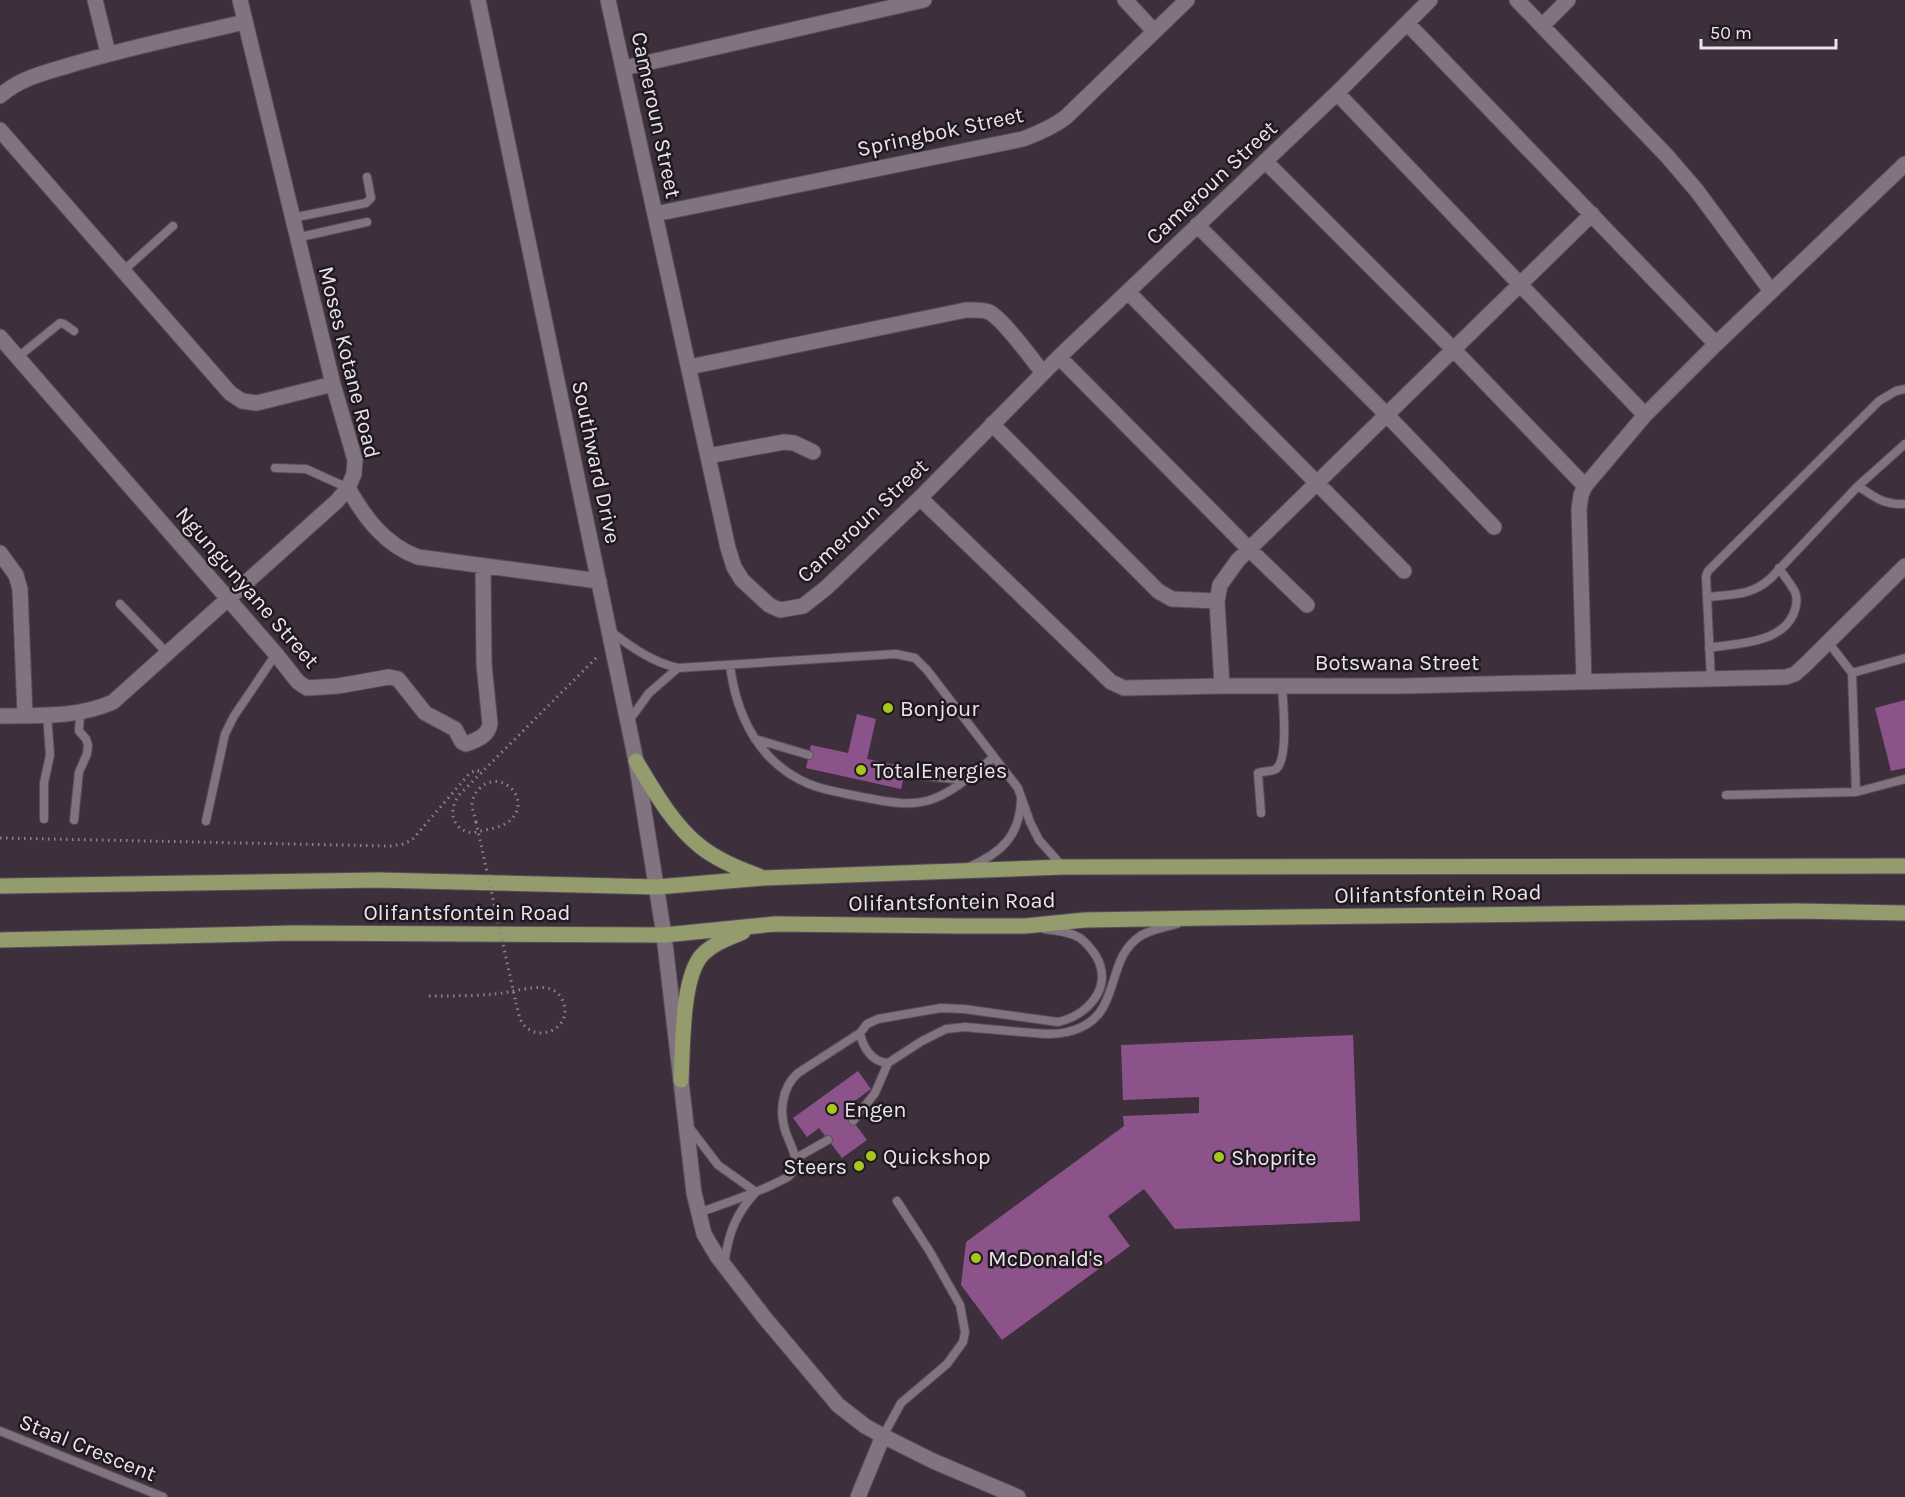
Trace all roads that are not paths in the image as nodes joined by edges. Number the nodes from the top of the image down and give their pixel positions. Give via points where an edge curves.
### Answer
1 (95, 0) edge
2 (240, 0) edge
3 (478, 0) edge
4 (608, 0) edge
5 (924, 0) edge
6 (1125, 0) edge
7 (1187, 0) edge
8 (1430, 0) edge
9 (1517, 0) edge
10 (1568, 0) edge
11 (245, 22) junction
12 (1407, 23) junction
13 (1542, 26) junction
14 (1154, 31) junction
15 (108, 53) junction
16 (624, 68) junction
17 (1337, 93) junction
18 (0, 96) edge
19 (0, 129) edge
20 (1265, 161) junction
21 (1905, 164) edge
22 (367, 177) dead end
23 (655, 214) junction
24 (1592, 214) junction
25 (292, 218) junction
26 (367, 222) dead end
27 (1197, 225) junction
28 (173, 226) dead end
29 (296, 238) junction
30 (123, 271) junction
31 (1519, 284) junction
32 (1771, 291) junction
33 (1128, 292) junction
34 (74, 331) dead end
35 (0, 337) edge
36 (1716, 344) junction
37 (1454, 350) junction
38 (18, 357) junction
39 (1059, 357) junction
40 (689, 367) junction
41 (1044, 373) junction
42 (333, 384) junction
43 (1905, 389) edge
44 (1387, 415) junction
45 (1645, 415) junction
46 (992, 424) junction
47 (1905, 444) edge
48 (813, 452) dead end
49 (708, 456) junction
50 (275, 468) dead end
51 (1316, 483) junction
52 (1585, 486) junction
53 (1858, 486) junction
54 (348, 488) junction
55 (920, 498) junction
56 (1905, 504) edge
57 (1494, 527) dead end
58 (1249, 549) junction
59 (0, 553) edge
60 (483, 566) junction
61 (1905, 566) edge
62 (1779, 568) junction
63 (1404, 571) dead end
64 (599, 581) junction
65 (1708, 597) junction
66 (229, 599) junction
67 (1216, 601) junction
68 (120, 604) dead end
69 (1307, 605) dead end
70 (611, 636) junction
71 (1828, 642) junction
72 (1709, 648) junction
73 (168, 654) junction
74 (276, 654) junction
75 (1905, 658) edge
76 (730, 665) junction
77 (678, 668) junction
78 (1852, 673) junction
79 (1711, 680) junction
80 (1584, 682) junction
81 (1222, 686) junction
82 (1282, 686) junction
83 (47, 714) junction
84 (80, 714) junction
85 (25, 715) junction
86 (0, 716) edge
87 (628, 722) junction
88 (754, 739) junction
89 (809, 755) dead end
90 (994, 757) junction
91 (636, 761) junction
92 (904, 774) dead end
93 (1905, 779) edge
94 (965, 780) junction
95 (1856, 792) junction
96 (1021, 794) junction
97 (1726, 795) dead end
98 (1261, 813) dead end
99 (44, 819) dead end
100 (74, 820) dead end
101 (206, 820) dead end
102 (1905, 866) edge
103 (1063, 867) junction
104 (963, 869) junction
105 (763, 878) junction
106 (0, 886) edge
107 (657, 887) junction
108 (1905, 913) edge
109 (1207, 918) junction
110 (775, 924) junction
111 (1025, 926) junction
112 (664, 935) junction
113 (0, 940) edge
114 (860, 1033) junction
115 (888, 1063) junction
116 (681, 1080) junction
117 (853, 1121) dead end
118 (685, 1122) junction
119 (828, 1140) dead end
120 (796, 1158) junction
121 (756, 1192) junction
122 (897, 1201) dead end
123 (698, 1213) junction
124 (724, 1265) junction
125 (0, 1431) edge
126 (883, 1436) junction
127 (163, 1497) edge
128 (858, 1497) edge
129 (1018, 1497) edge

1 - 15 street
2 - 11 street, Moses Kotane Road
3 - 64 street, Southward Drive
4 - 16 street, Cameroun Street
5 - 16 street
6 - 14 street
7 - 14 street, Springbok Street
8 - 12 street, Cameroun Street
9 - 13 street
10 - 13 street
11 - 15 street
11 - 25 street, Moses Kotane Road
12 - 17 street, Cameroun Street
12 - 24 street
13 - 32 street via 1667,156
14 - 23 street, Springbok Street via 1058,123 1023,139
15 - 18 street via 34,76
16 - 23 street, Cameroun Street
17 - 20 street, Cameroun Street
17 - 31 street
19 - 30 street
20 - 27 street, Cameroun Street
20 - 37 street
21 - 32 street
22 - 25 lane via 371,198 366,203
23 - 40 street, Cameroun Street
24 - 31 street
24 - 36 street
25 - 29 street, Moses Kotane Road
26 - 29 lane
27 - 33 street, Cameroun Street
27 - 44 street
28 - 30 lane
29 - 42 street, Moses Kotane Road
30 - 42 street via 230,393 242,401 257,403
31 - 37 street
31 - 45 street
32 - 36 street
33 - 39 street, Cameroun Street
33 - 51 street
34 - 38 lane via 60,323
35 - 38 street, Ngungunyane Street
36 - 45 street
37 - 44 street
37 - 52 street
38 - 66 street, Ngungunyane Street
39 - 41 street, Cameroun Street
39 - 58 street
40 - 41 street via 981,310 999,320
40 - 49 street, Cameroun Street
41 - 46 street, Cameroun Street
42 - 54 street, Moses Kotane Road via 355,460
43 - 65 lane via 1879,401 1713,565 1706,576
44 - 51 street
44 - 57 street
45 - 52 street
46 - 55 street, Cameroun Street
46 - 67 street via 1158,591 1172,599
47 - 53 lane
48 - 49 street via 784,441
49 - 55 street, Cameroun Street via 734,567 756,593 780,610 804,606
50 - 54 lane via 306,469
51 - 58 street
51 - 63 street
52 - 80 street via 1579,509
53 - 56 lane via 1883,502
53 - 62 lane
54 - 60 street via 370,523 399,549 418,557
54 - 66 street, Moses Kotane Road
55 - 81 street, Botswana Street via 1114,685
58 - 67 street via 1228,572
58 - 69 street
59 - 85 street via 16,574 20,589
60 - 64 street
60 - 74 street, Ngungunyane Street via 484,664 490,727 475,741 462,742 455,729 424,713 398,679 307,688
61 - 71 street, Botswana Street
62 - 65 lane via 1758,589
62 - 72 lane via 1797,603 1789,622 1768,637
64 - 70 street, Southward Drive
65 - 72 lane
66 - 73 street, Moses Kotane Road
66 - 74 street, Ngungunyane Street
67 - 81 street
68 - 73 lane
70 - 77 lane via 654,660
70 - 87 street, Southward Drive
71 - 78 lane
71 - 79 street, Botswana Street via 1790,676
72 - 79 lane
73 - 84 street, Moses Kotane Road via 113,702
74 - 101 lane via 225,734
75 - 78 lane
76 - 77 lane
76 - 88 lane via 736,699
76 - 90 lane via 910,656 927,669
77 - 87 lane via 649,693
78 - 95 lane
79 - 80 street, Botswana Street
80 - 82 street, Botswana Street
81 - 82 street, Botswana Street
82 - 98 lane via 1283,755 1274,770 1258,773
83 - 84 street, Moses Kotane Road
83 - 85 street, Moses Kotane Road
83 - 99 lane via 50,755 44,783
84 - 100 lane via 78,731 88,745 79,772
85 - 86 street, Moses Kotane Road
87 - 91 street, Southward Drive
88 - 89 lane
88 - 94 lane via 798,779 824,789 885,801 929,800
90 - 94 lane
90 - 96 lane
91 - 105 main road via 689,836 721,860
91 - 107 street, Southward Drive
92 - 94 lane
93 - 95 lane
95 - 97 lane
96 - 103 lane via 1039,840
96 - 104 lane via 1015,828 1007,842 990,856
102 - 103 main road, Olifantsfontein Road
103 - 104 main road, Olifantsfontein Road
104 - 105 main road, Olifantsfontein Road
105 - 107 main road, Olifantsfontein Road
106 - 107 main road, Olifantsfontein Road via 378,880
107 - 112 street, Southward Drive
108 - 109 main road, Olifantsfontein Road
109 - 111 main road, Olifantsfontein Road via 1085,920
109 - 115 lane via 1158,928 1135,940 1122,958 1107,1003 1082,1027 1051,1034 946,1029
110 - 111 main road, Olifantsfontein Road
110 - 112 main road, Olifantsfontein Road
110 - 116 main road via 713,945 694,967 688,983
111 - 114 lane via 1072,934 1093,952 1102,981 1089,1007 1071,1018 1049,1022 941,1008 878,1019
112 - 113 main road, Olifantsfontein Road via 293,933
112 - 116 street, Southward Drive
114 - 115 lane via 871,1056
114 - 120 lane via 798,1073 786,1088 782,1102 785,1131
115 - 117 lane via 875,1093
116 - 118 street, Southward Drive
118 - 121 lane via 718,1165
118 - 123 street, Southward Drive
119 - 120 lane
120 - 121 lane via 791,1174
121 - 123 lane
121 - 124 lane via 738,1214
122 - 126 lane via 960,1305 965,1332 963,1342 946,1364 901,1403
123 - 124 street, Southward Drive via 711,1246
124 - 126 street, Southward Drive via 828,1394 849,1414
125 - 127 lane, Staal Crescent
126 - 128 street
126 - 129 street, Southward Drive

